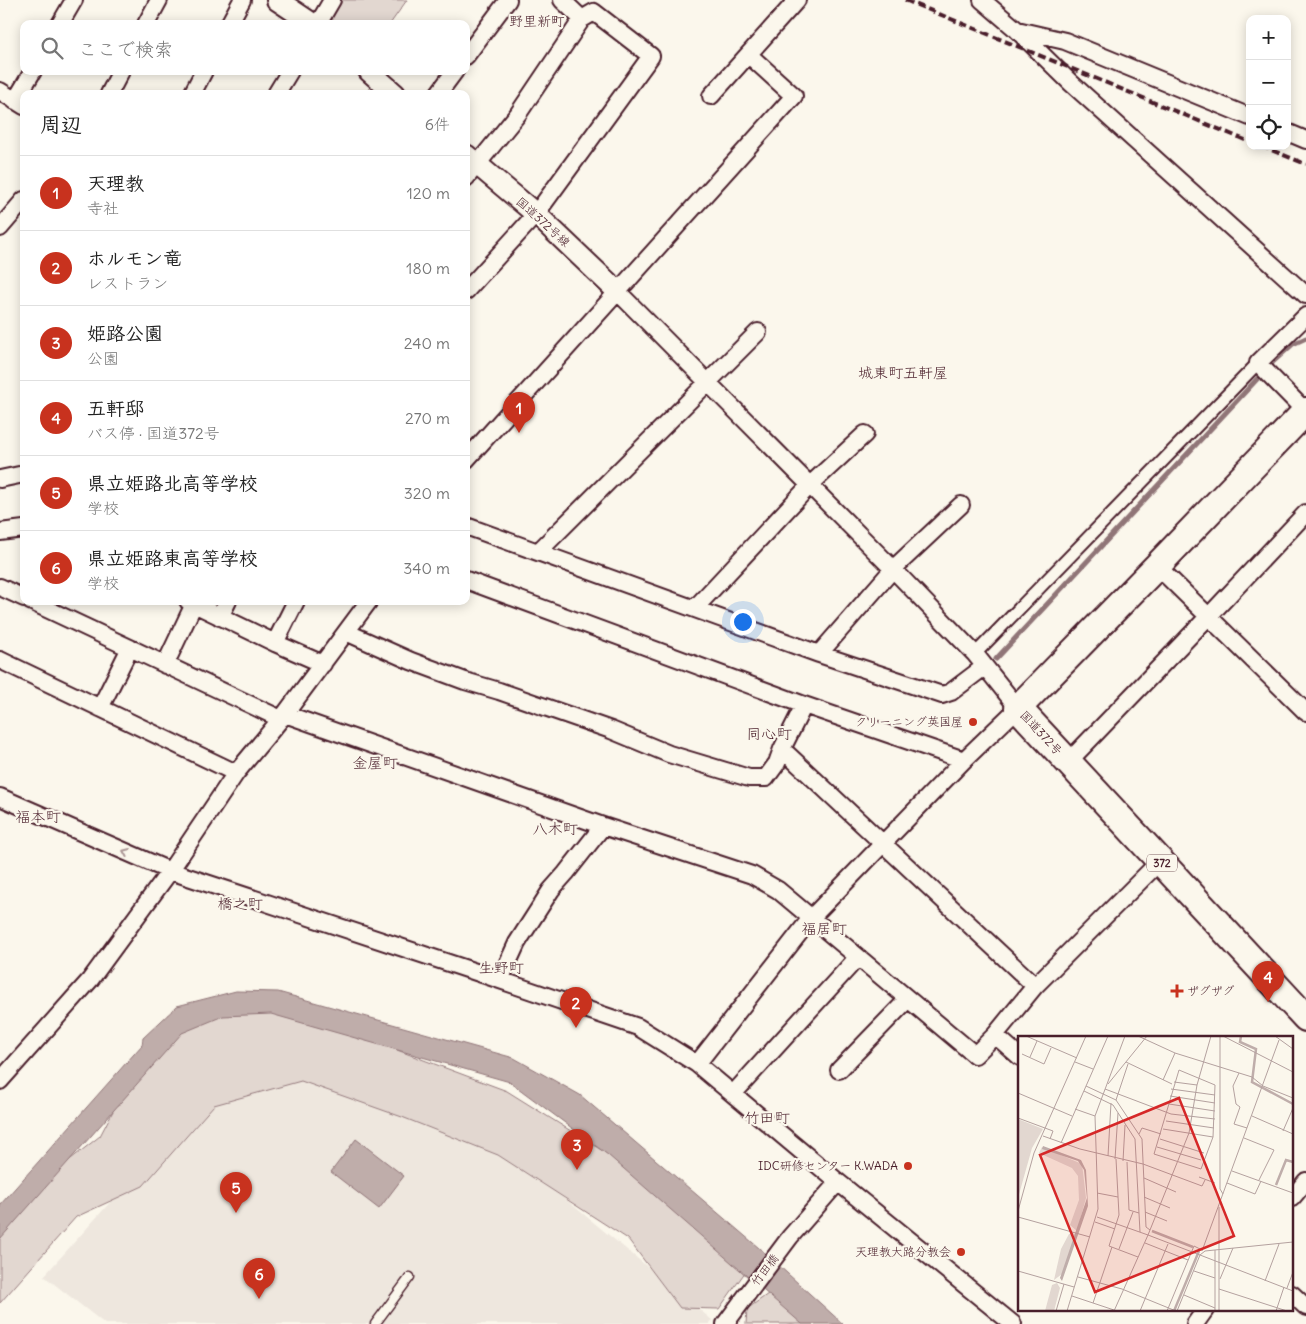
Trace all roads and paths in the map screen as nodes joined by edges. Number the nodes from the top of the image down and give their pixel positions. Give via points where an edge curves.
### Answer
1 (74, 0) edge
2 (159, 0) edge
3 (242, 0) edge
4 (277, 0) edge
5 (332, 0) edge
6 (508, 0) edge
7 (562, 0) edge
8 (798, 0) edge
9 (982, 0) edge
10 (582, 19) junction
11 (62, 20) edge
12 (148, 20) edge
13 (231, 20) edge
14 (307, 20) edge
15 (320, 20) edge
16 (1017, 30) junction
17 (470, 51) edge
18 (749, 55) junction
19 (31, 75) edge
20 (119, 75) edge
21 (202, 75) edge
22 (288, 75) edge
23 (374, 75) edge
24 (452, 75) edge
25 (25, 90) edge
26 (111, 90) edge
27 (194, 90) edge
28 (278, 90) edge
29 (390, 90) edge
30 (441, 90) edge
31 (0, 91) edge
32 (711, 96) dead end
33 (20, 104) edge
34 (1246, 115) edge
35 (1291, 134) edge
36 (1306, 140) edge
37 (470, 166) edge
38 (20, 205) edge
39 (536, 214) junction
40 (0, 228) edge
41 (470, 287) edge
42 (618, 292) junction
43 (1306, 295) edge
44 (1306, 316) edge
45 (758, 332) dead end
46 (1258, 363) junction
47 (708, 382) junction
48 (1306, 412) edge
49 (865, 434) dead end
50 (470, 451) edge
51 (20, 475) edge
52 (0, 479) edge
53 (810, 485) junction
54 (960, 505) dead end
55 (1306, 513) edge
56 (470, 527) edge
57 (20, 530) edge
58 (0, 532) edge
59 (539, 551) junction
60 (1157, 566) junction
61 (893, 569) junction
62 (470, 581) edge
63 (0, 587) edge
64 (20, 596) edge
65 (39, 605) edge
66 (190, 605) edge
67 (195, 605) edge
68 (226, 605) edge
69 (294, 605) edge
70 (365, 605) edge
71 (695, 608) junction
72 (220, 617) junction
73 (1208, 617) junction
74 (346, 632) junction
75 (275, 643) junction
76 (130, 648) junction
77 (819, 654) junction
78 (0, 660) edge
79 (979, 661) junction
80 (323, 664) junction
81 (165, 665) junction
82 (804, 705) junction
83 (100, 708) junction
84 (1018, 708) junction
85 (1306, 712) edge
86 (283, 717) junction
87 (782, 749) junction
88 (964, 760) junction
89 (1068, 762) junction
90 (236, 773) junction
91 (0, 797) edge
92 (603, 826) junction
93 (884, 844) junction
94 (1160, 861) junction
95 (170, 872) junction
96 (811, 918) junction
97 (858, 957) junction
98 (500, 980) junction
99 (1035, 986) junction
100 (908, 999) junction
101 (1306, 1018) edge
102 (995, 1035) junction
103 (1018, 1055) edge
104 (697, 1064) junction
105 (839, 1070) dead end
106 (0, 1081) edge
107 (733, 1094) junction
108 (1306, 1181) edge
109 (838, 1182) junction
110 (1294, 1196) edge
111 (410, 1277) dead end
112 (1294, 1296) edge
113 (1306, 1307) edge
114 (1204, 1312) edge
115 (375, 1324) edge
116 (725, 1324) edge
117 (1013, 1324) edge
118 (1195, 1324) edge

1 - 11 street
2 - 12 street
3 - 13 street
4 - 14 street
5 - 15 street
6 - 17 street
7 - 10 street
8 - 18 street
9 - 16 street
10 - 37 street via 518,114
10 - 39 street via 594,12 652,56
16 - 34 street via 1065,41
16 - 43 street via 1071,83
18 - 32 street
18 - 42 street via 794,96
19 - 25 street
20 - 26 street
21 - 27 street
22 - 28 street
23 - 29 street
24 - 30 street
31 - 33 street
35 - 36 street
37 - 39 street, 国道372号線
38 - 40 street
39 - 41 street
39 - 42 street, 国道372号線
42 - 47 street
42 - 50 street
44 - 46 street
45 - 47 street
46 - 48 street
46 - 79 street
47 - 53 street
47 - 59 street
48 - 60 highway, 国道372号
49 - 53 street
51 - 52 street
53 - 61 street
53 - 71 street
54 - 61 street
55 - 73 street
56 - 59 street
57 - 58 street
59 - 71 street
60 - 73 street
60 - 84 highway, 国道372号
61 - 77 street
61 - 79 street
62 - 82 street
63 - 64 street
65 - 76 street
66 - 81 street
67 - 72 street
68 - 72 street
69 - 75 street
70 - 74 street
71 - 77 street
72 - 75 street
73 - 85 street
73 - 89 street
74 - 80 street
74 - 87 street via 465,682 611,730 668,754 748,778 766,778
75 - 80 street
76 - 81 street
76 - 83 street
77 - 79 street via 942,695 951,692
78 - 83 street
79 - 84 street
80 - 86 street
81 - 86 street
82 - 87 street
82 - 88 street
83 - 90 street
84 - 88 street
84 - 89 highway, 国道372号 / 372
86 - 90 street
86 - 92 street
87 - 93 street
88 - 93 street
89 - 94 highway, 国道372号 / 372
90 - 95 street
95 -> 91 street
92 - 96 street via 752,874 778,890
92 - 98 street via 552,890 517,943
93 - 96 street
93 - 99 street
94 - 99 street
94 - 101 highway, 国道372号 / 372
95 - 98 street
95 - 106 street via 90,980
96 - 97 street
96 - 104 street
97 - 100 street
97 - 107 street
98 - 104 street via 638,1028
99 - 102 street
100 - 102 street via 975,1055
100 - 105 street
102 - 103 street
104 - 107 street
107 - 109 street
108 - 110 street
109 - 116 street, 竹田橋 via 790,1237
109 - 117 street
111 - 115 lane
112 - 113 street
114 - 118 street

